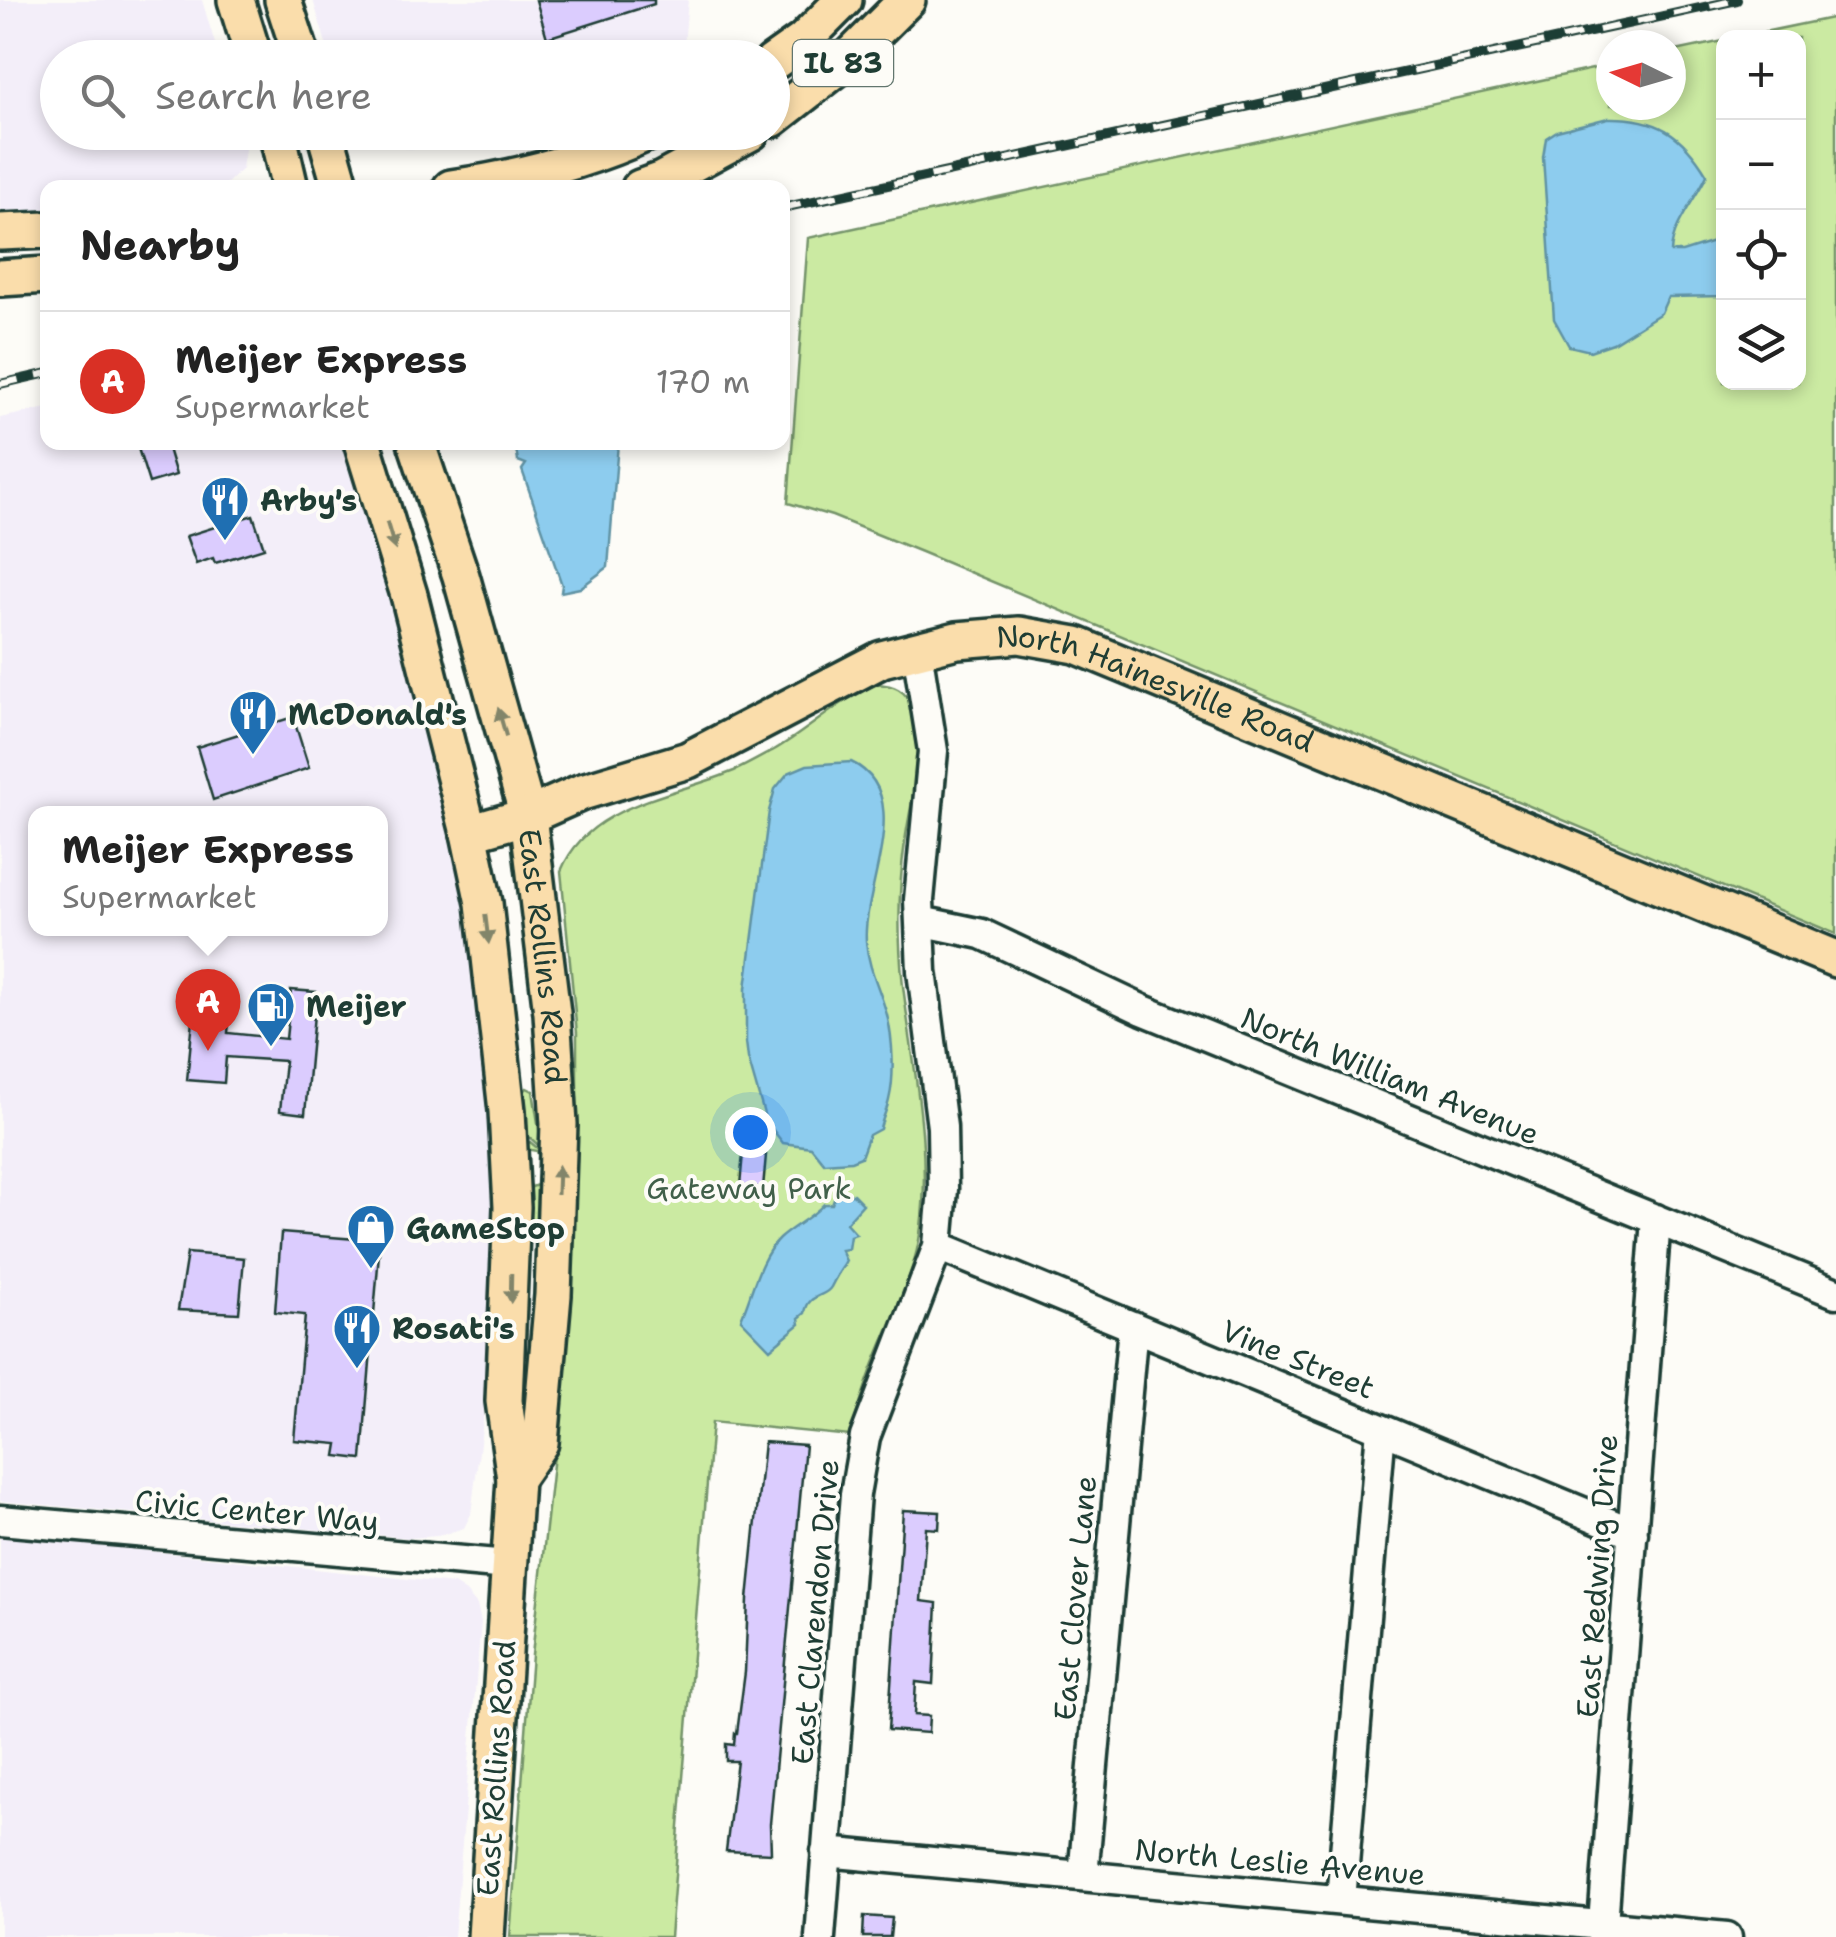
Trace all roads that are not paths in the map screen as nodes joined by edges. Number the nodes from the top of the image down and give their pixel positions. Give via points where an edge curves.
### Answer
1 (236, 0) edge
2 (283, 0) edge
3 (844, 0) edge
4 (907, 0) edge
5 (248, 40) edge
6 (296, 40) edge
7 (790, 50) edge
8 (790, 104) edge
9 (281, 150) edge
10 (330, 150) edge
11 (605, 150) edge
12 (718, 150) edge
13 (288, 180) edge
14 (339, 180) edge
15 (497, 180) edge
16 (662, 180) edge
17 (40, 230) edge
18 (0, 232) edge
19 (40, 276) edge
20 (0, 278) edge
21 (364, 450) edge
22 (419, 450) edge
23 (917, 650) junction
24 (528, 816) junction
25 (469, 833) junction
26 (920, 921) junction
27 (1836, 959) edge
28 (1656, 1220) junction
29 (938, 1246) junction
30 (1836, 1293) edge
31 (1132, 1326) junction
32 (1382, 1429) junction
33 (515, 1479) junction
34 (0, 1520) edge
35 (1632, 1533) junction
36 (508, 1565) junction
37 (826, 1852) junction
38 (1083, 1876) junction
39 (1340, 1900) junction
40 (1603, 1931) edge
41 (486, 1937) edge
42 (820, 1937) edge
43 (1727, 1937) edge

1 - 5 main road
2 - 6 main road
3 - 7 main road
4 - 8 main road, IL 83
9 - 13 main road
10 - 14 main road
11 - 15 main road
12 - 16 main road
17 - 18 main road
19 - 20 main road
21 -> 25 main road, East Rollins Road
24 -> 22 main road, East Rollins Road
23 - 24 main road, North Hainesville Road via 882,659 688,760
23 - 26 street, East Clarendon Drive via 933,750
23 - 27 main road, North Hainesville Road via 1019,635 1068,642
24 - 25 main road, North Hainesville Road
33 -> 24 main road, East Rollins Road via 540,1443 558,1172 557,1070
25 -> 33 main road, East Rollins Road via 484,903 508,1112 511,1305 504,1402
26 - 28 street, North William Avenue via 982,934 1143,1010
26 - 29 street, East Clarendon Drive via 942,1127
28 - 30 street, North William Avenue
28 - 35 street, East Redwing Drive
29 - 31 street, Vine Street
29 - 37 street, East Clarendon Drive via 865,1438 854,1494
31 - 32 street, Vine Street
31 - 38 street, East Clover Lane
32 - 35 street, Vine Street
32 - 39 street
33 - 36 main road, East Rollins Road
34 - 36 street, Civic Center Way
35 - 40 street, East Redwing Drive
36 - 41 main road, East Rollins Road
37 - 38 street, North Leslie Avenue
37 - 42 street, East Clarendon Drive
38 - 39 street, North Leslie Avenue
39 - 40 street, North Leslie Avenue
40 - 43 street, North Leslie Avenue

